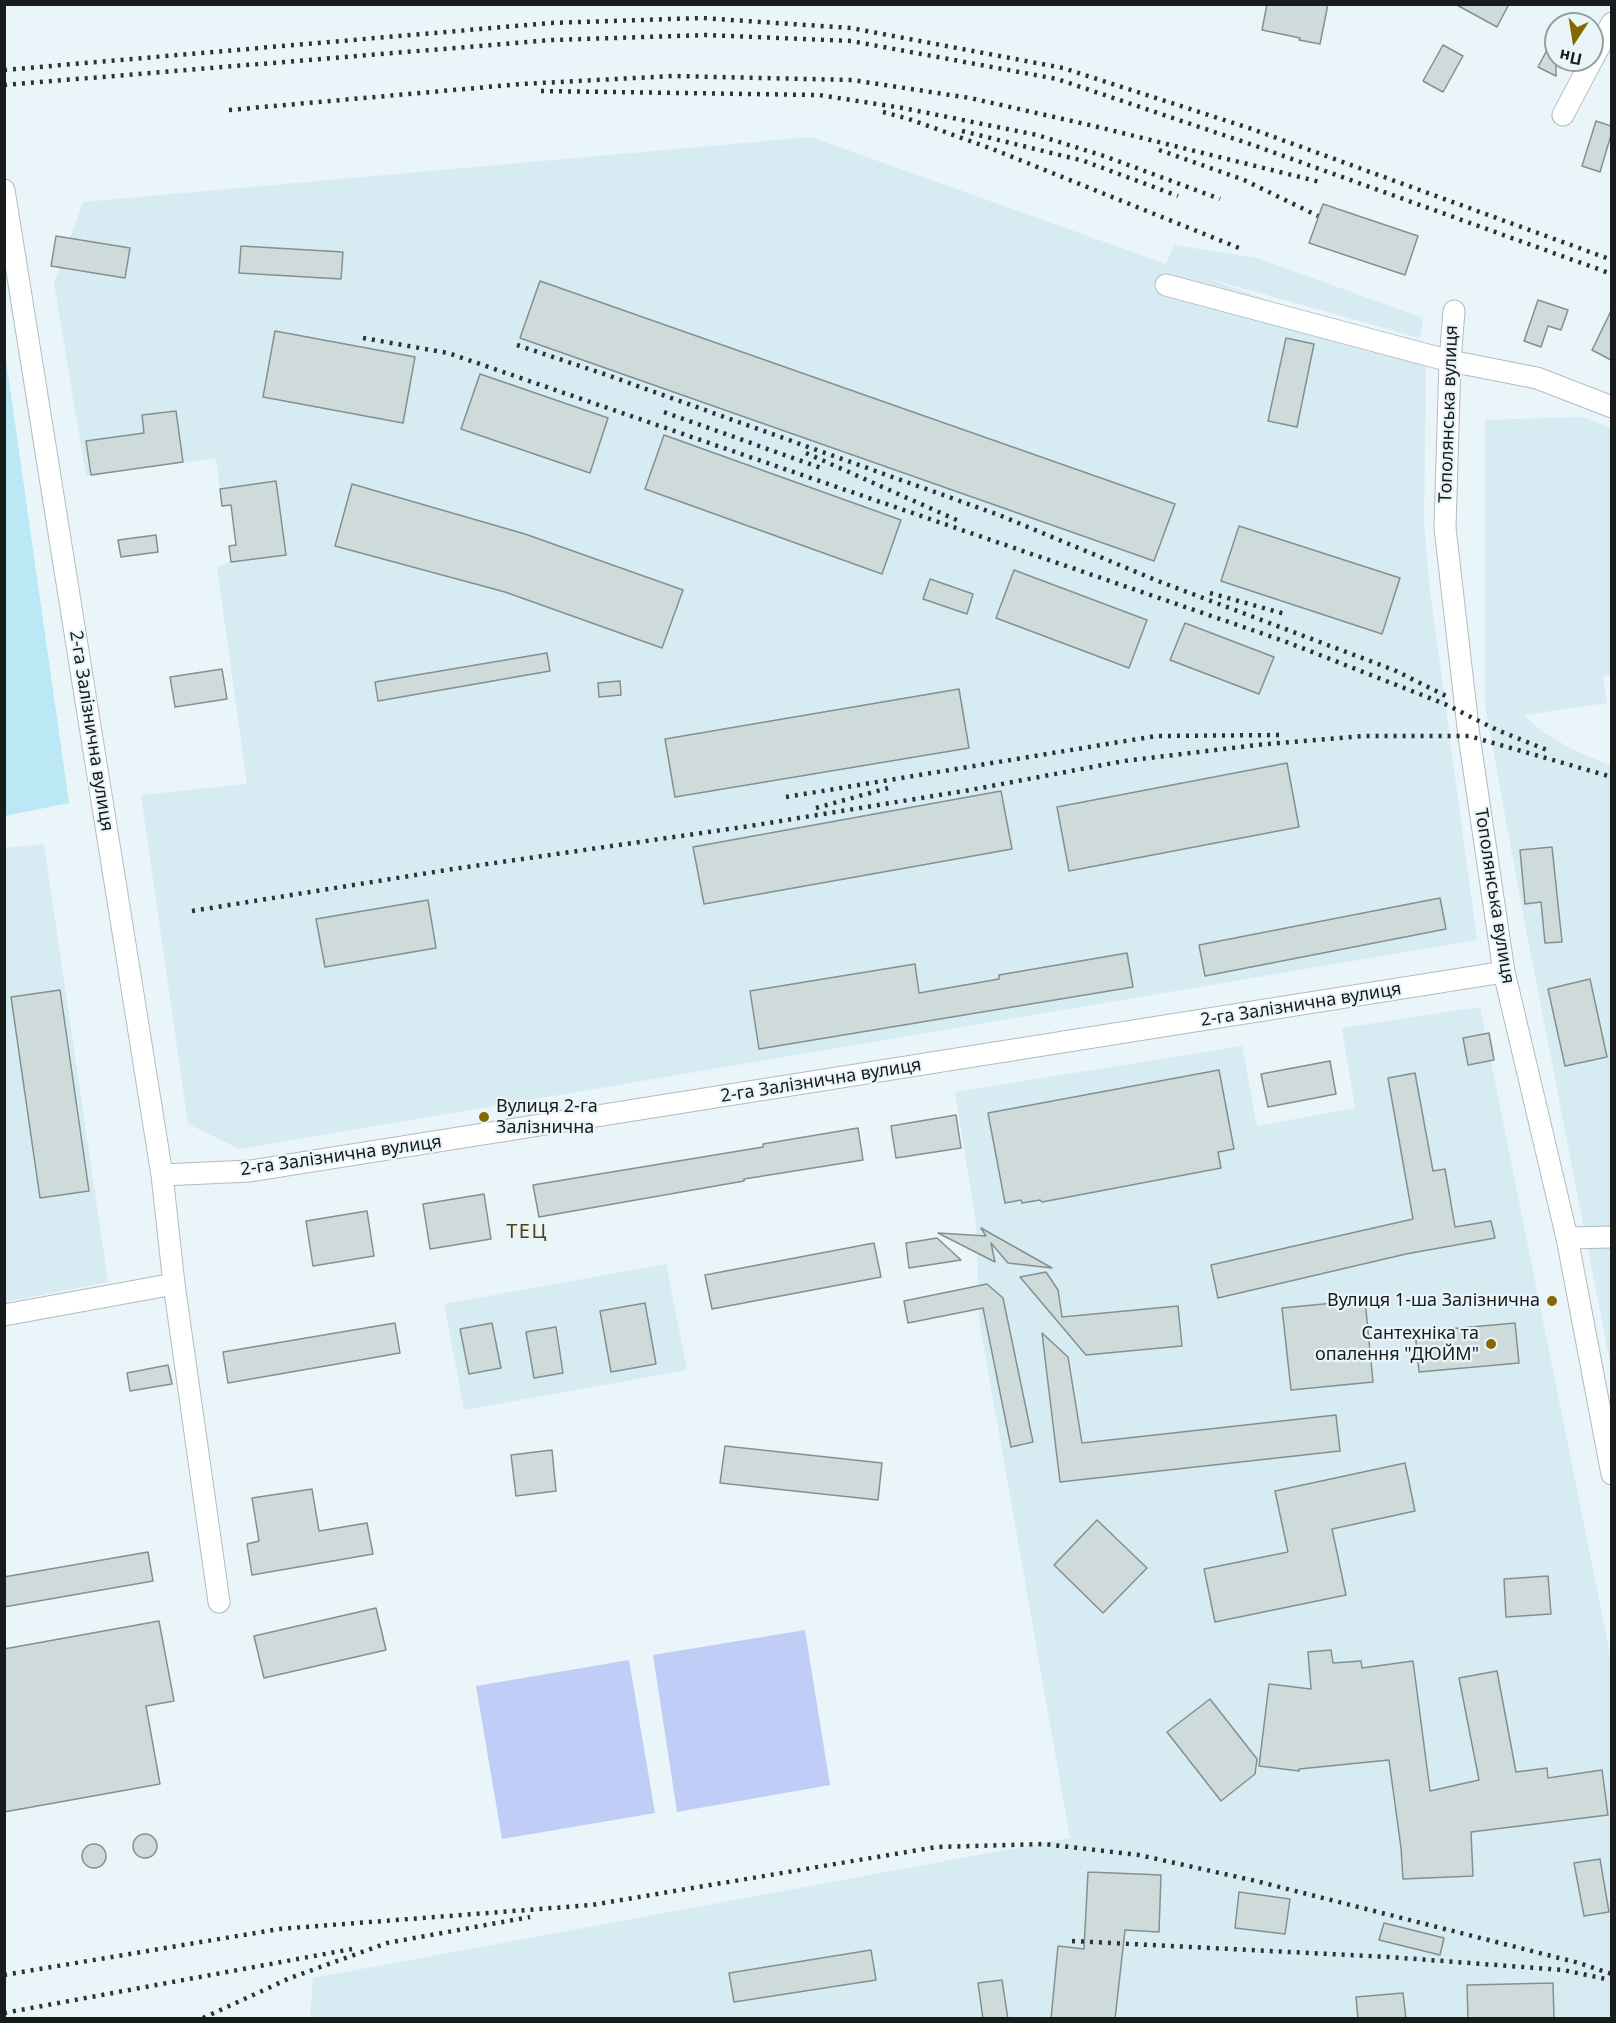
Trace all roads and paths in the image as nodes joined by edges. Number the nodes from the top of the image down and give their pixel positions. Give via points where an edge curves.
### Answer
1 (1611, 23) edge
2 (1604, 37) edge
3 (1586, 72) edge
4 (1563, 115) dead end
5 (4, 190) edge
6 (1166, 285) dead end
7 (1454, 310) dead end
8 (1450, 361) junction
9 (1611, 407) edge
10 (1504, 972) junction
11 (162, 1175) junction
12 (1611, 1237) edge
13 (1567, 1238) junction
14 (174, 1284) junction
15 (4, 1315) edge
16 (1611, 1474) edge
17 (219, 1602) dead end

1 - 2 street
3 - 4 street
5 - 11 street, 2-га Залізнична вулиця
6 - 8 street
7 - 8 street, Тополянська вулиця
8 - 9 street via 1537,378
8 - 10 street, Тополянська вулиця via 1445,528 1469,736
10 - 11 street, 2-га Залізнична вулиця via 261,1169
10 - 13 street, Тополянська вулиця
11 - 14 street
12 - 13 street
13 - 16 street, Тополянська вулиця
14 - 15 street
14 - 17 street

